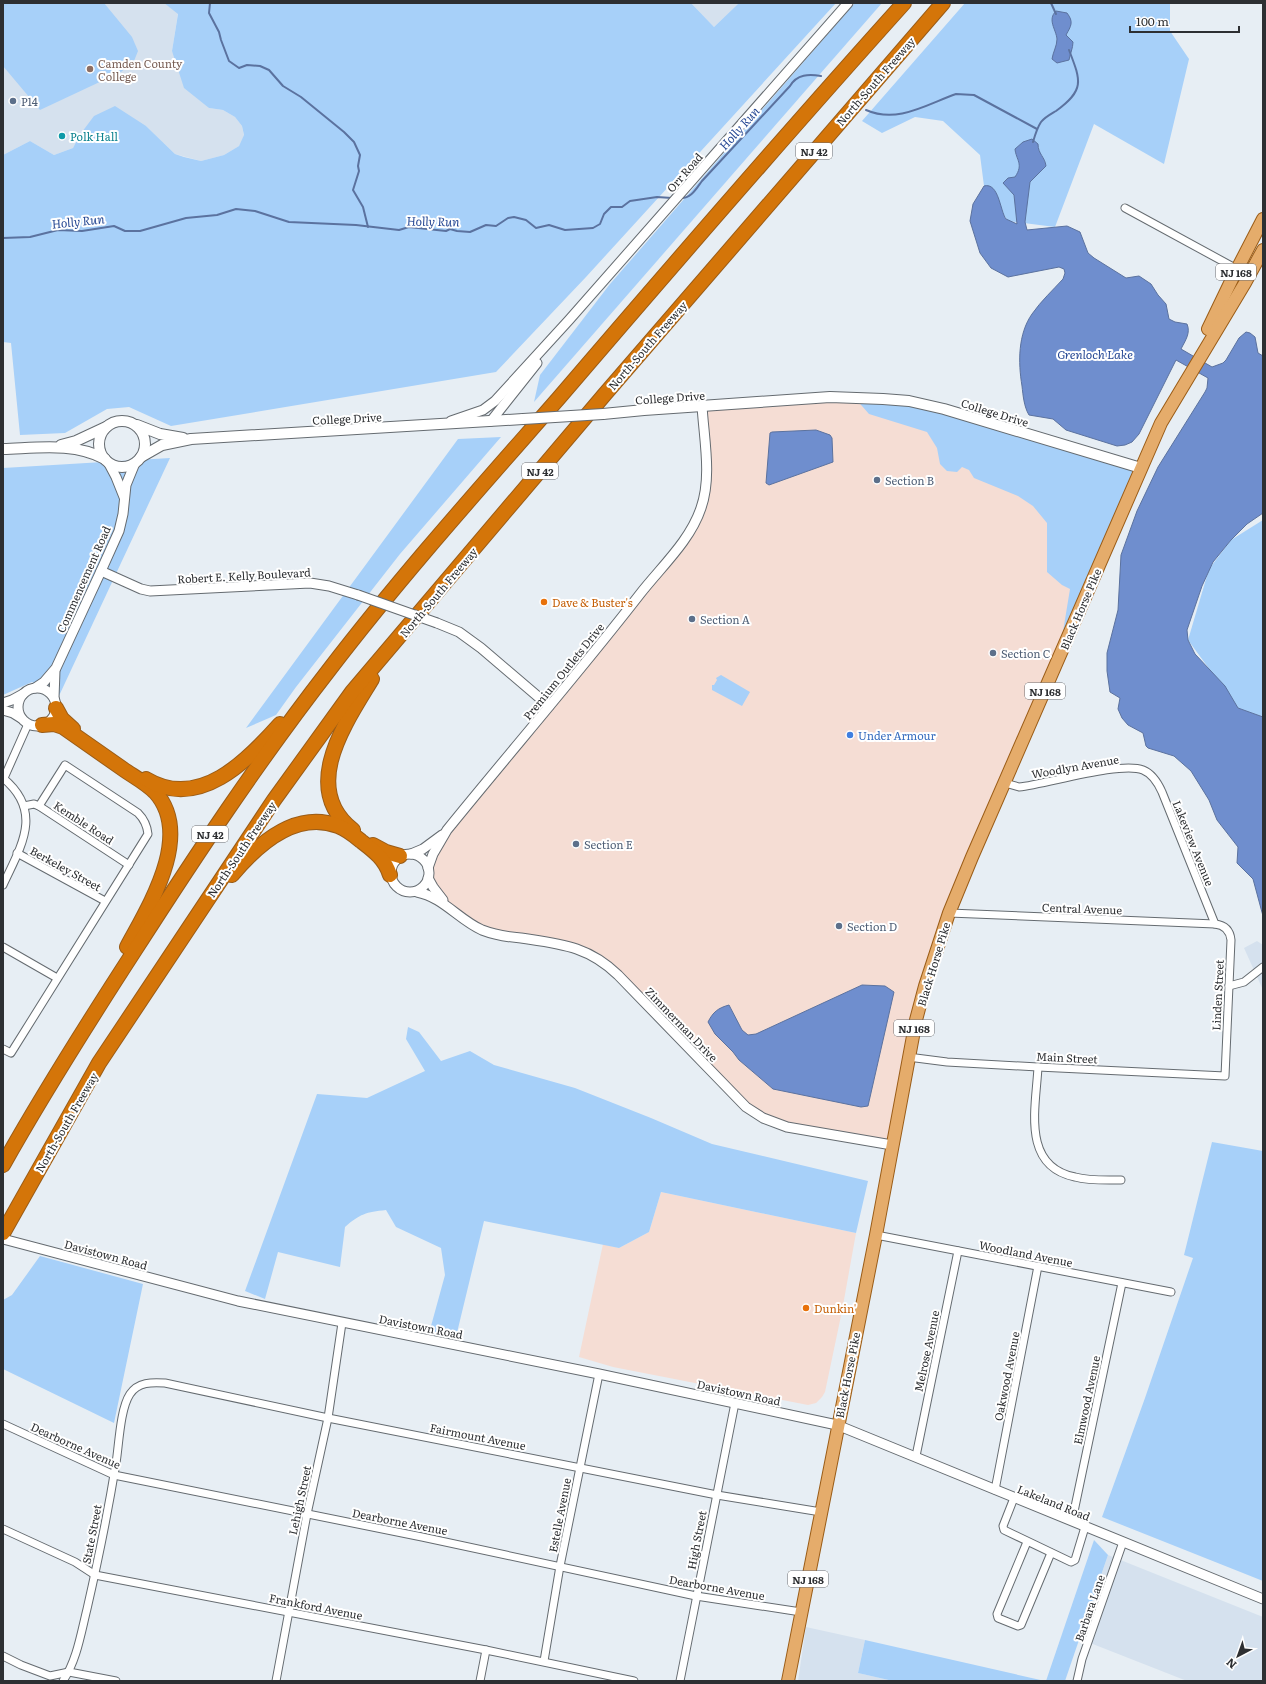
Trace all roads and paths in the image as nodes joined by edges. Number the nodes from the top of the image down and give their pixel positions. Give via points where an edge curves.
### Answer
1 (848, 3) edge
2 (904, 3) edge
3 (943, 3) edge
4 (1125, 208) dead end
5 (1263, 219) edge
6 (1263, 250) edge
7 (1235, 273) junction
8 (1245, 283) junction
9 (569, 320) junction
10 (1214, 326) junction
11 (702, 406) junction
12 (491, 421) junction
13 (133, 423) junction
14 (440, 425) junction
15 (107, 426) junction
16 (191, 439) junction
17 (58, 446) junction
18 (3, 449) edge
19 (106, 460) junction
20 (138, 460) junction
21 (1141, 468) junction
22 (124, 496) junction
23 (101, 571) junction
24 (395, 643) junction
25 (56, 668) junction
26 (326, 674) junction
27 (34, 688) junction
28 (23, 694) junction
29 (3, 703) edge
30 (55, 703) junction
31 (550, 706) junction
32 (3, 710) edge
33 (26, 722) junction
34 (42, 725) junction
35 (1149, 773) joint
36 (3, 778) edge
37 (1005, 783) junction
38 (24, 806) junction
39 (39, 806) junction
40 (447, 830) junction
41 (17, 853) junction
42 (406, 855) junction
43 (129, 865) junction
44 (428, 868) junction
45 (390, 875) junction
46 (428, 878) junction
47 (3, 885) edge
48 (417, 892) junction
49 (105, 901) junction
50 (949, 913) junction
51 (457, 914) junction
52 (1215, 924) junction
53 (183, 936) junction
54 (3, 947) edge
55 (1263, 967) edge
56 (57, 978) junction
57 (1229, 986) junction
58 (103, 1000) junction
59 (3, 1049) edge
60 (908, 1057) junction
61 (1038, 1067) junction
62 (1225, 1076) joint
63 (892, 1145) junction
64 (3, 1165) edge
65 (1121, 1180) dead end
66 (876, 1235) junction
67 (8, 1238) edge
68 (3, 1239) edge
69 (958, 1251) junction
70 (1038, 1266) junction
71 (1122, 1283) junction
72 (1171, 1292) dead end
73 (342, 1323) junction
74 (599, 1374) junction
75 (134, 1390) joint
76 (734, 1404) junction
77 (328, 1418) junction
78 (3, 1424) edge
79 (838, 1425) junction
80 (916, 1456) junction
81 (580, 1467) junction
82 (114, 1475) junction
83 (995, 1490) junction
84 (717, 1495) junction
85 (1014, 1498) junction
86 (820, 1512) junction
87 (307, 1514) junction
88 (1072, 1521) junction
89 (1085, 1527) junction
90 (3, 1529) edge
91 (1027, 1542) junction
92 (1123, 1542) junction
93 (1051, 1553) junction
94 (560, 1566) junction
95 (95, 1575) junction
96 (696, 1596) junction
97 (1263, 1599) edge
98 (288, 1612) junction
99 (801, 1612) junction
100 (486, 1650) junction
101 (3, 1656) edge
102 (544, 1661) junction
103 (69, 1672) junction
104 (63, 1681) edge
105 (116, 1681) edge
106 (276, 1681) edge
107 (480, 1681) edge
108 (634, 1681) edge
109 (680, 1681) edge
110 (788, 1681) edge
111 (1077, 1681) edge

1 - 9 street, Orr Road
2 - 26 highway, NJ 42 via 479,488 380,605
3 - 24 highway, North-South Freeway / NJ 42 via 605,394
4 - 7 street
5 - 7 main road, Black Horse Pike / NJ 168
6 - 8 main road, Black Horse Pike / NJ 168
7 - 8 main road
7 - 10 main road, Black Horse Pike / NJ 168
8 - 10 main road, Black Horse Pike / NJ 168
9 - 12 street, Orr Road
9 - 14 street, Orr Road via 490,406
10 - 21 main road, Black Horse Pike / NJ 168 via 1161,423
11 - 12 main road, College Drive, bridge
11 - 21 main road, College Drive via 830,397 909,401 944,409
11 - 31 street, Premium Outlets Drive via 706,482 702,506 694,526
12 - 14 main road, College Drive
13 - 15 main road via 122,420
13 - 16 main road, College Drive via 160,434
13 - 20 main road via 141,430 145,440 145,450
14 - 16 main road, College Drive
15 - 17 main road via 76,441
15 - 19 main road via 99,442
16 - 20 main road, College Drive via 162,444
17 - 18 main road
17 - 19 main road via 92,452
19 - 20 main road via 122,467
19 - 22 street, Commencement Road
20 - 22 street, Commencement Road via 126,485
21 - 37 main road, Black Horse Pike / NJ 168
22 - 23 street, Commencement Road via 119,530
23 - 25 street, Commencement Road
23 - 31 street, Robert E. Kelly Boulevard, bridge via 150,591 310,583 329,586 459,632
24 - 42 highway via 337,740 330,762 329,786 333,805 350,828 379,849
24 - 53 highway, North-South Freeway / NJ 42 via 352,692 274,800
25 - 27 street, Commencement Road via 44,682
25 - 30 street, Commencement Road
26 - 30 highway via 246,759 218,779 187,790 165,788 147,780 69,726 62,719
26 - 58 highway, NJ 42 via 209,836
27 - 28 street
27 - 30 street via 46,690
28 - 29 street
28 - 33 street via 18,709
30 - 34 street via 52,719
31 - 40 street, Premium Outlets Drive
32 - 33 street
33 - 34 street via 35,726
33 - 36 street
34 - 58 highway via 54,724 63,727 145,784 161,801 167,814 170,834 164,870
35 - 37 street, Woodlyn Avenue via 1139,768 1128,768 1024,787
35 - 52 street, Lakeview Avenue via 1162,792
36 - 38 street via 18,793
37 - 50 main road, Black Horse Pike / NJ 168
38 - 39 street, Kemble Road
38 - 41 street via 26,827
39 - 43 street, Kemble Road
39 - 43 street via 65,765 72,769 138,813 143,819 148,834
40 - 42 street, Premium Outlets Drive via 423,849
40 - 44 street, Premium Outlets Drive
41 - 47 street
41 - 49 street, Berkeley Street
42 - 44 street via 423,859
42 - 45 street via 393,864
43 - 49 street
44 - 46 street
45 - 48 street via 400,890
45 - 53 highway via 379,854 340,827 321,822 299,825 270,838 257,849 233,873
46 - 48 street via 426,885
46 - 51 street, Zimmerman Drive via 437,893
48 - 51 street, Zimmerman Drive via 430,896
49 - 56 street
50 - 52 street, Central Avenue
50 - 60 main road, Black Horse Pike / NJ 168 via 925,986
51 - 63 street, Zimmerman Drive via 491,933 559,944 584,951 597,958 618,975 746,1107 763,1118 787,1127
52 - 57 street, Linden Street via 1227,929 1230,935
53 - 67 highway, North-South Freeway / NJ 42 via 99,1064
54 - 56 street
55 - 57 street via 1244,982
56 - 59 street via 11,1053
57 - 62 street, Linden Street
58 - 64 highway, NJ 42
60 - 61 street, Main Street
60 - 63 main road, Black Horse Pike / NJ 168
61 - 62 street, Main Street
61 - 65 street via 1035,1132 1037,1146 1043,1156 1066,1175 1081,1179
63 - 66 main road, Black Horse Pike / NJ 168
66 - 69 street, Woodland Avenue
66 - 79 main road, Black Horse Pike / NJ 168
67 - 68 street, Davistown Road
67 - 73 street, Davistown Road via 238,1301
69 - 70 street, Woodland Avenue
69 - 80 street, Melrose Avenue
70 - 71 street, Woodland Avenue
70 - 83 street, Oakwood Avenue
71 - 72 street, Woodland Avenue
71 - 88 street, Elmwood Avenue
73 - 74 street, Davistown Road
73 - 77 street, Lehigh Street
74 - 76 street, Davistown Road
74 - 81 street, Estelle Avenue
75 - 77 street, Fairmount Avenue via 144,1383 165,1383
75 - 82 street, State Street via 125,1406
76 - 79 street, Davistown Road
76 - 84 street, High Street
77 - 81 street, Fairmount Avenue
77 - 87 street, Lehigh Street
78 - 82 street, Dearborne Avenue
79 - 80 street, Lakeland Road
79 - 86 main road, Black Horse Pike / NJ 168
80 - 83 street, Lakeland Road
81 - 84 street, Fairmount Avenue
81 - 94 street, Estelle Avenue
82 - 87 street, Dearborne Avenue
82 - 95 street, State Street
83 - 85 street, Lakeland Road
84 - 86 street, Fairmount Avenue
84 - 96 street, High Street
85 - 88 street, Lakeland Road
85 - 91 street via 1003,1526 1004,1530
86 - 99 main road, Black Horse Pike / NJ 168
87 - 94 street, Dearborne Avenue
87 - 98 street, Lehigh Street
88 - 89 street, Lakeland Road
89 - 92 street, Lakeland Road
89 - 93 street via 1075,1560 1071,1562
90 - 95 street, Frankford Avenue via 75,1562
91 - 93 street
91 - 93 street via 997,1614 998,1618 1018,1626 1021,1624
92 - 97 street, Lakeland Road
92 - 111 street, Barbara Lane via 1082,1659
94 - 96 street, Dearborne Avenue
94 - 102 street, Estelle Avenue
95 - 98 street, Frankford Avenue
95 - 103 street, State Street
96 - 99 street, Dearborne Avenue
96 - 109 street, High Street
98 - 100 street, Frankford Avenue
98 - 106 street, Lehigh Street
99 - 110 main road, Black Horse Pike / NJ 168
100 - 102 street, Frankford Avenue
100 - 107 street
101 - 103 street via 50,1676
102 - 108 street, Frankford Avenue
103 - 104 street, State Street
103 - 105 street

